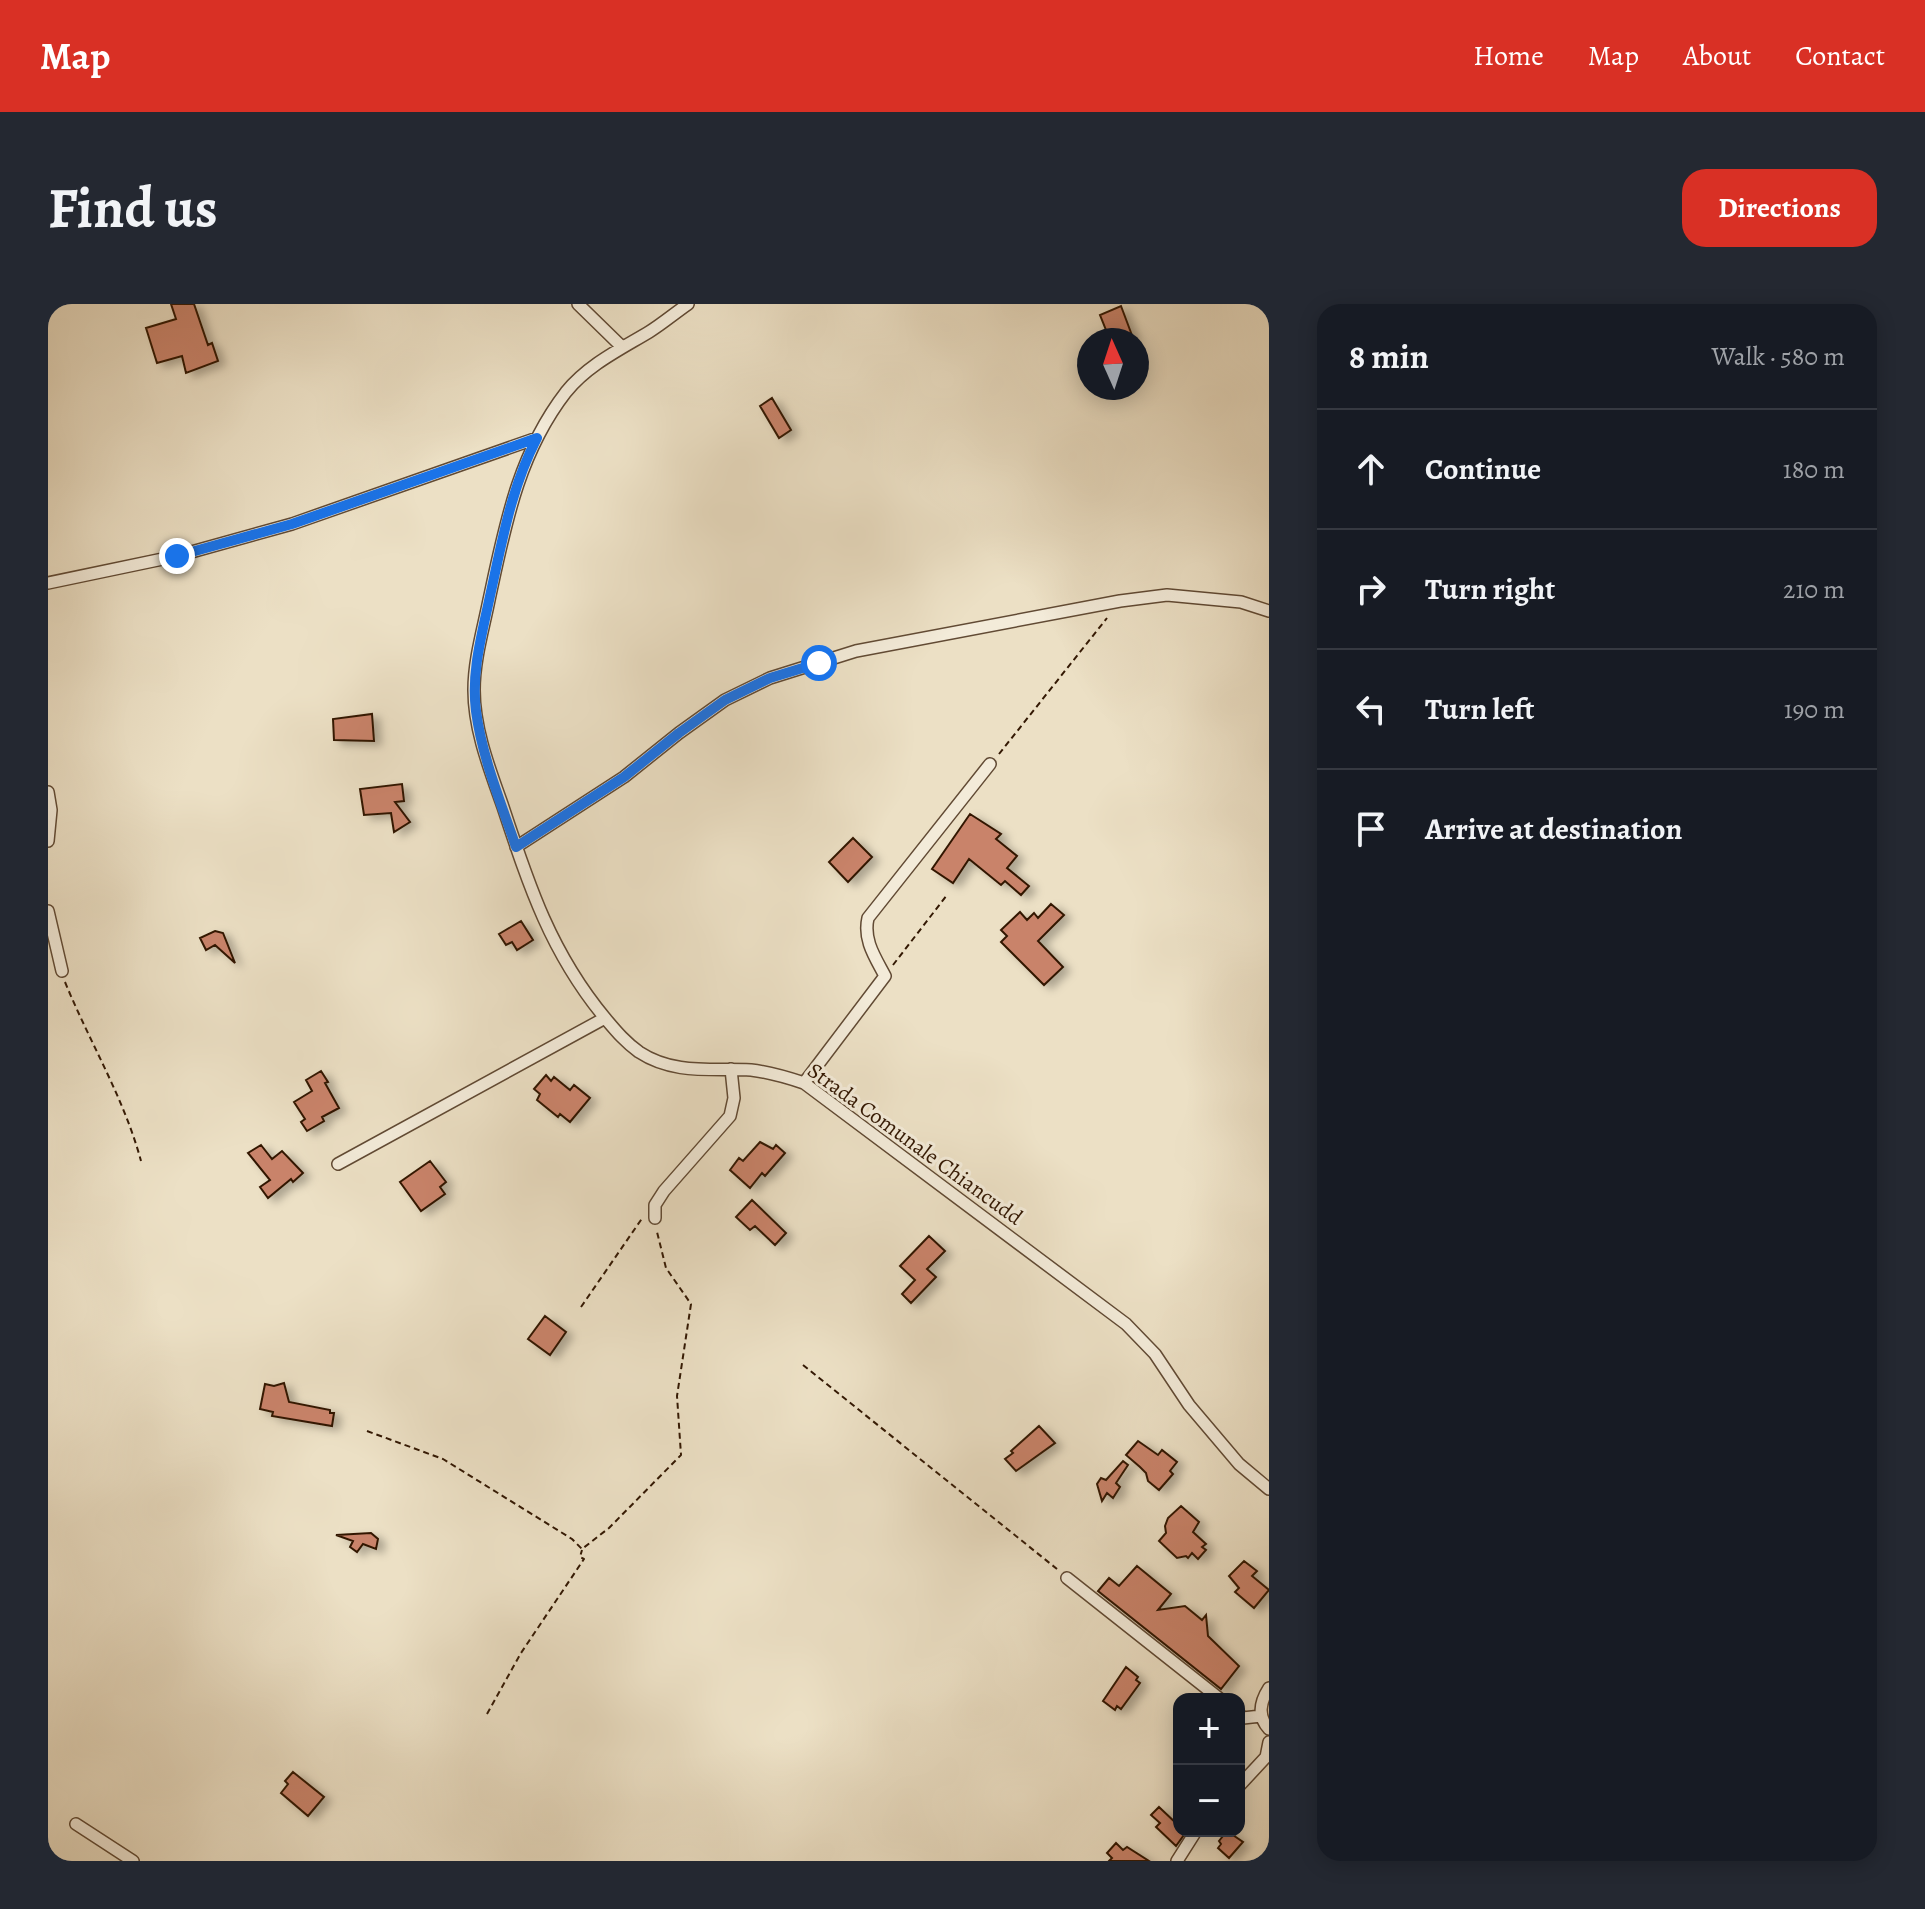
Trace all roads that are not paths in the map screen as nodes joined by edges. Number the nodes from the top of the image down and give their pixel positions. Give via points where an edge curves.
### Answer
1 (578, 304) edge
2 (688, 304) edge
3 (622, 347) junction
4 (537, 438) junction
5 (48, 583) edge
6 (1269, 611) edge
7 (990, 764) road end
8 (48, 792) edge
9 (48, 841) edge
10 (516, 847) junction
11 (48, 911) edge
12 (62, 971) road end
13 (605, 1018) junction
14 (731, 1069) junction
15 (804, 1083) junction
16 (338, 1164) dead end
17 (655, 1218) road end
18 (1269, 1489) edge
19 (1067, 1578) road end
20 (1269, 1688) edge
21 (1212, 1693) edge
22 (1261, 1716) junction
23 (1245, 1718) edge
24 (1269, 1729) edge
25 (1269, 1742) edge
26 (1245, 1780) edge
27 (76, 1824) dead end
28 (1192, 1837) edge
29 (133, 1861) edge
30 (1177, 1861) edge

1 - 3 street
2 - 3 street, Strada Comunale Chiancudd
3 - 4 street, Strada Comunale Chiancudd via 583,374
4 - 5 street via 292,524 177,556
4 - 10 street, Strada Comunale Chiancudd via 508,513 474,692 487,761
6 - 10 street via 1241,602 1167,595 856,651 770,678 725,700 624,777
7 - 15 street via 868,918 867,941 885,976
8 - 9 street
10 - 13 street, Strada Comunale Chiancudd via 566,967
11 - 12 street
13 - 14 street, Strada Comunale Chiancudd via 621,1037 657,1061 682,1069
13 - 16 street
14 - 15 street, Strada Comunale Chiancudd
14 - 17 street via 730,1116 655,1205
15 - 18 street, Strada Comunale Chiancudd via 1126,1324 1239,1464
19 - 21 street
20 - 22 street
22 - 23 street
22 - 24 street
25 - 26 street via 1266,1757
27 - 29 street
28 - 30 street

